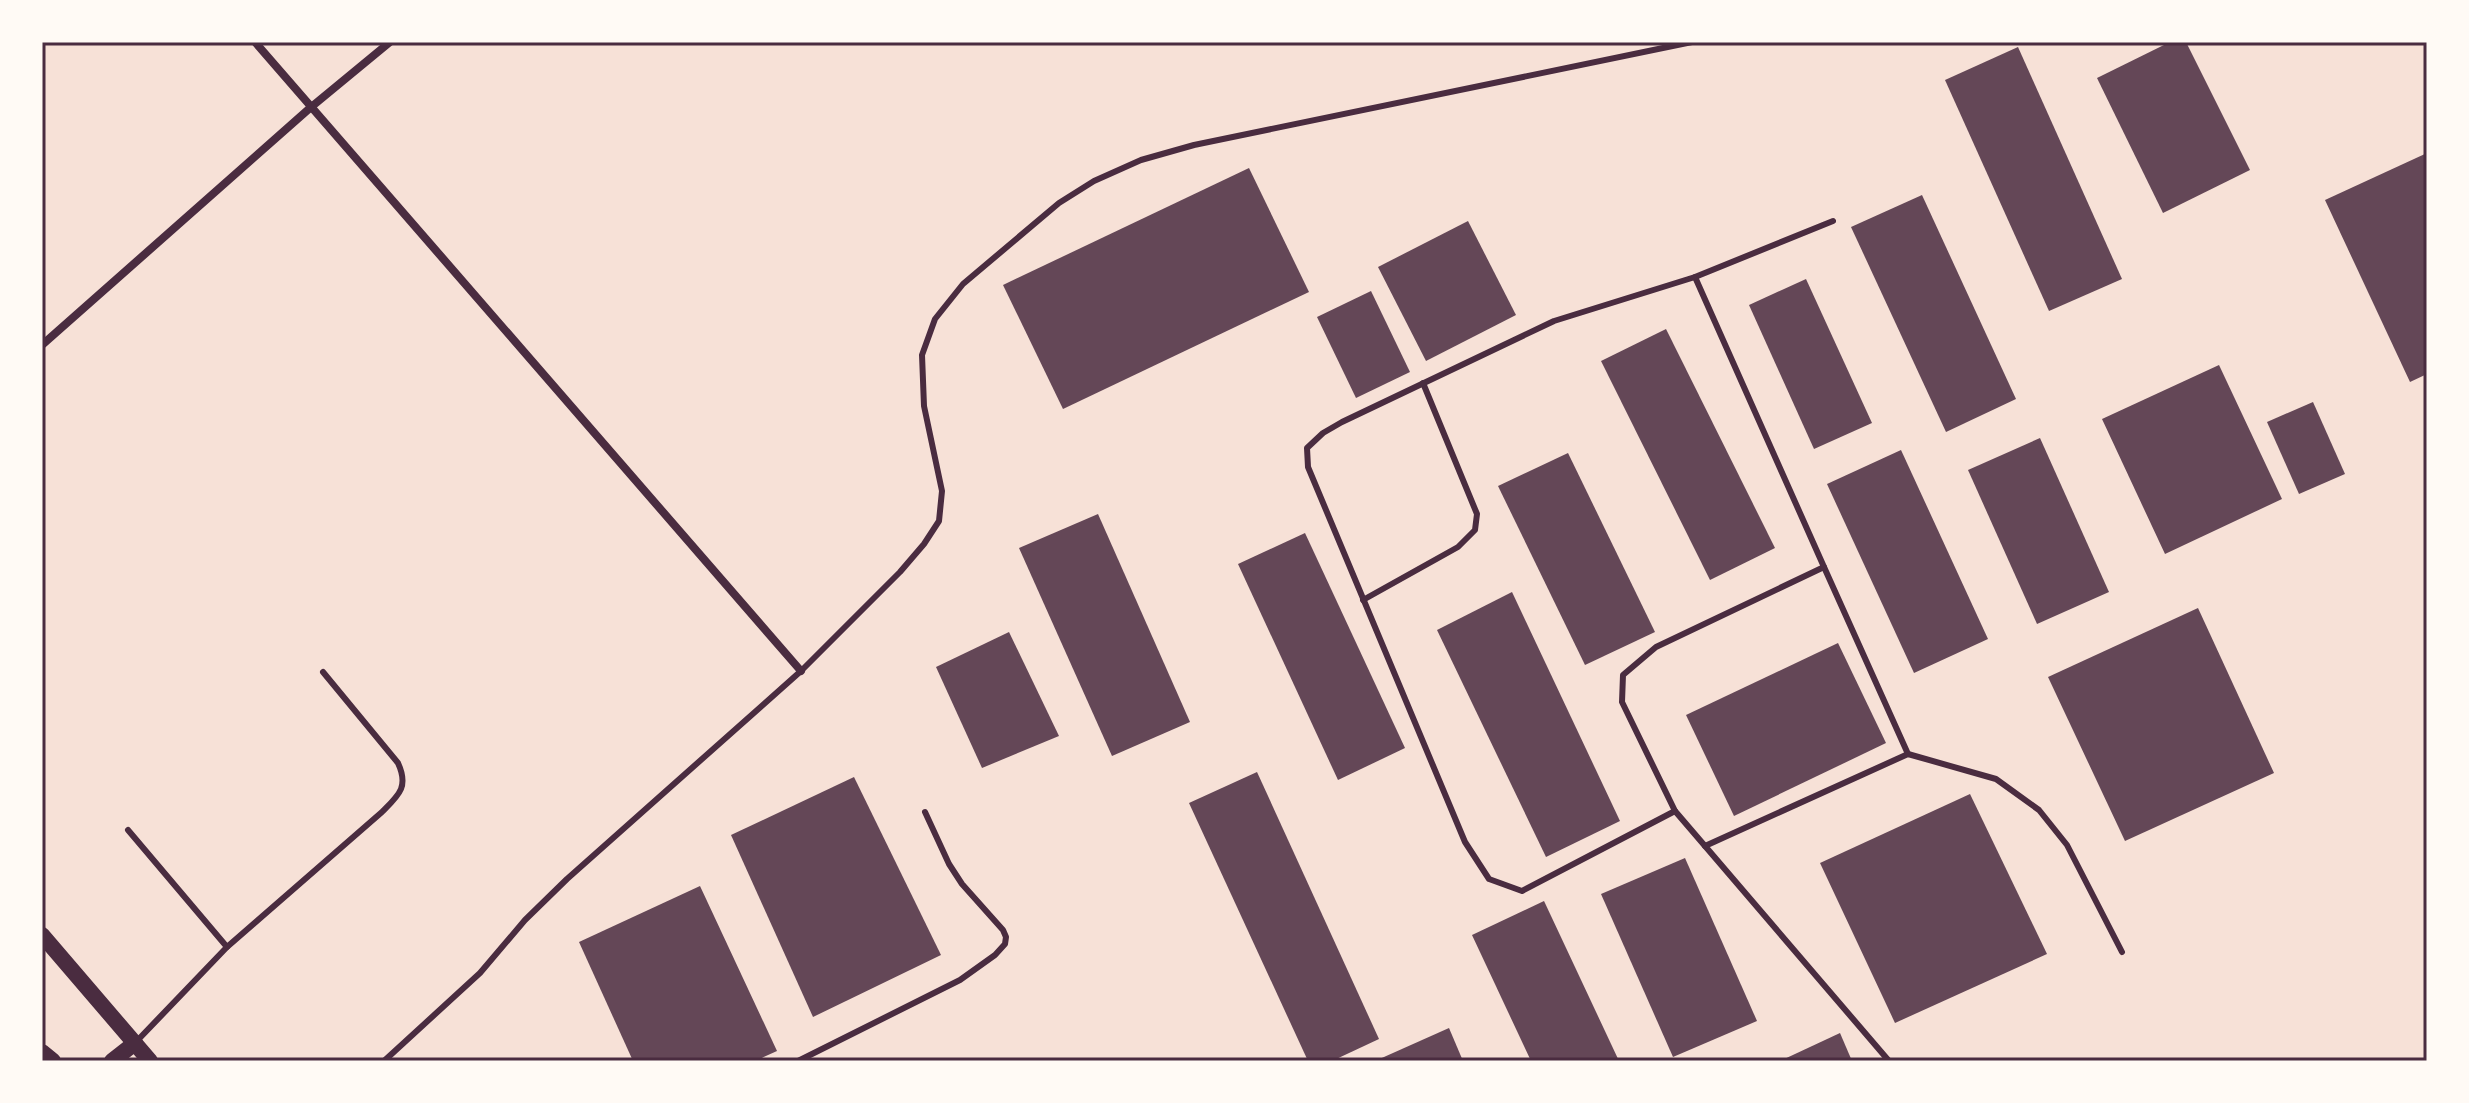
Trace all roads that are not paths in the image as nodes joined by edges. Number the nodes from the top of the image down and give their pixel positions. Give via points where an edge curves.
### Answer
1 (255, 42) edge
2 (390, 42) edge
3 (1692, 42) edge
4 (310, 108) junction
5 (1833, 221) dead end
6 (1695, 277) junction
7 (42, 345) edge
8 (1423, 383) junction
9 (1824, 567) junction
10 (1363, 600) junction
11 (801, 671) junction
12 (323, 672) dead end
13 (1908, 754) junction
14 (1675, 811) junction
15 (925, 812) dead end
16 (128, 830) dead end
17 (1705, 846) junction
18 (42, 935) edge
19 (227, 947) junction
20 (2122, 952) dead end
21 (135, 1043) junction
22 (42, 1052) edge
23 (53, 1061) edge
24 (112, 1061) edge
25 (150, 1061) edge
26 (384, 1061) edge
27 (798, 1061) edge
28 (1889, 1061) edge

1 - 4 street
2 - 4 street
3 - 11 lane via 1194,145 1141,160 1059,203 963,284 935,319 922,355 924,406 942,491 939,521 900,572
4 - 7 street
4 - 11 street
5 - 6 lane
6 - 8 lane via 1554,321
6 - 9 lane
8 - 10 lane via 1477,514 1475,530 1458,547
8 - 10 lane via 1342,422 1307,448 1308,467
9 - 13 lane
9 - 14 lane via 1656,647 1623,675 1622,702
10 - 14 lane via 1465,842 1489,879 1522,891
11 - 26 lane via 567,879 480,973
12 - 19 lane via 398,763 403,787 382,812
13 - 17 lane
13 - 20 lane via 1996,779 2039,810 2073,856
14 - 17 lane
15 - 27 lane via 949,864 1003,930 1005,944 960,980
16 - 19 lane
17 - 28 lane
18 - 21 main road
19 - 21 lane
21 - 24 main road
21 - 25 main road
22 - 23 main road

